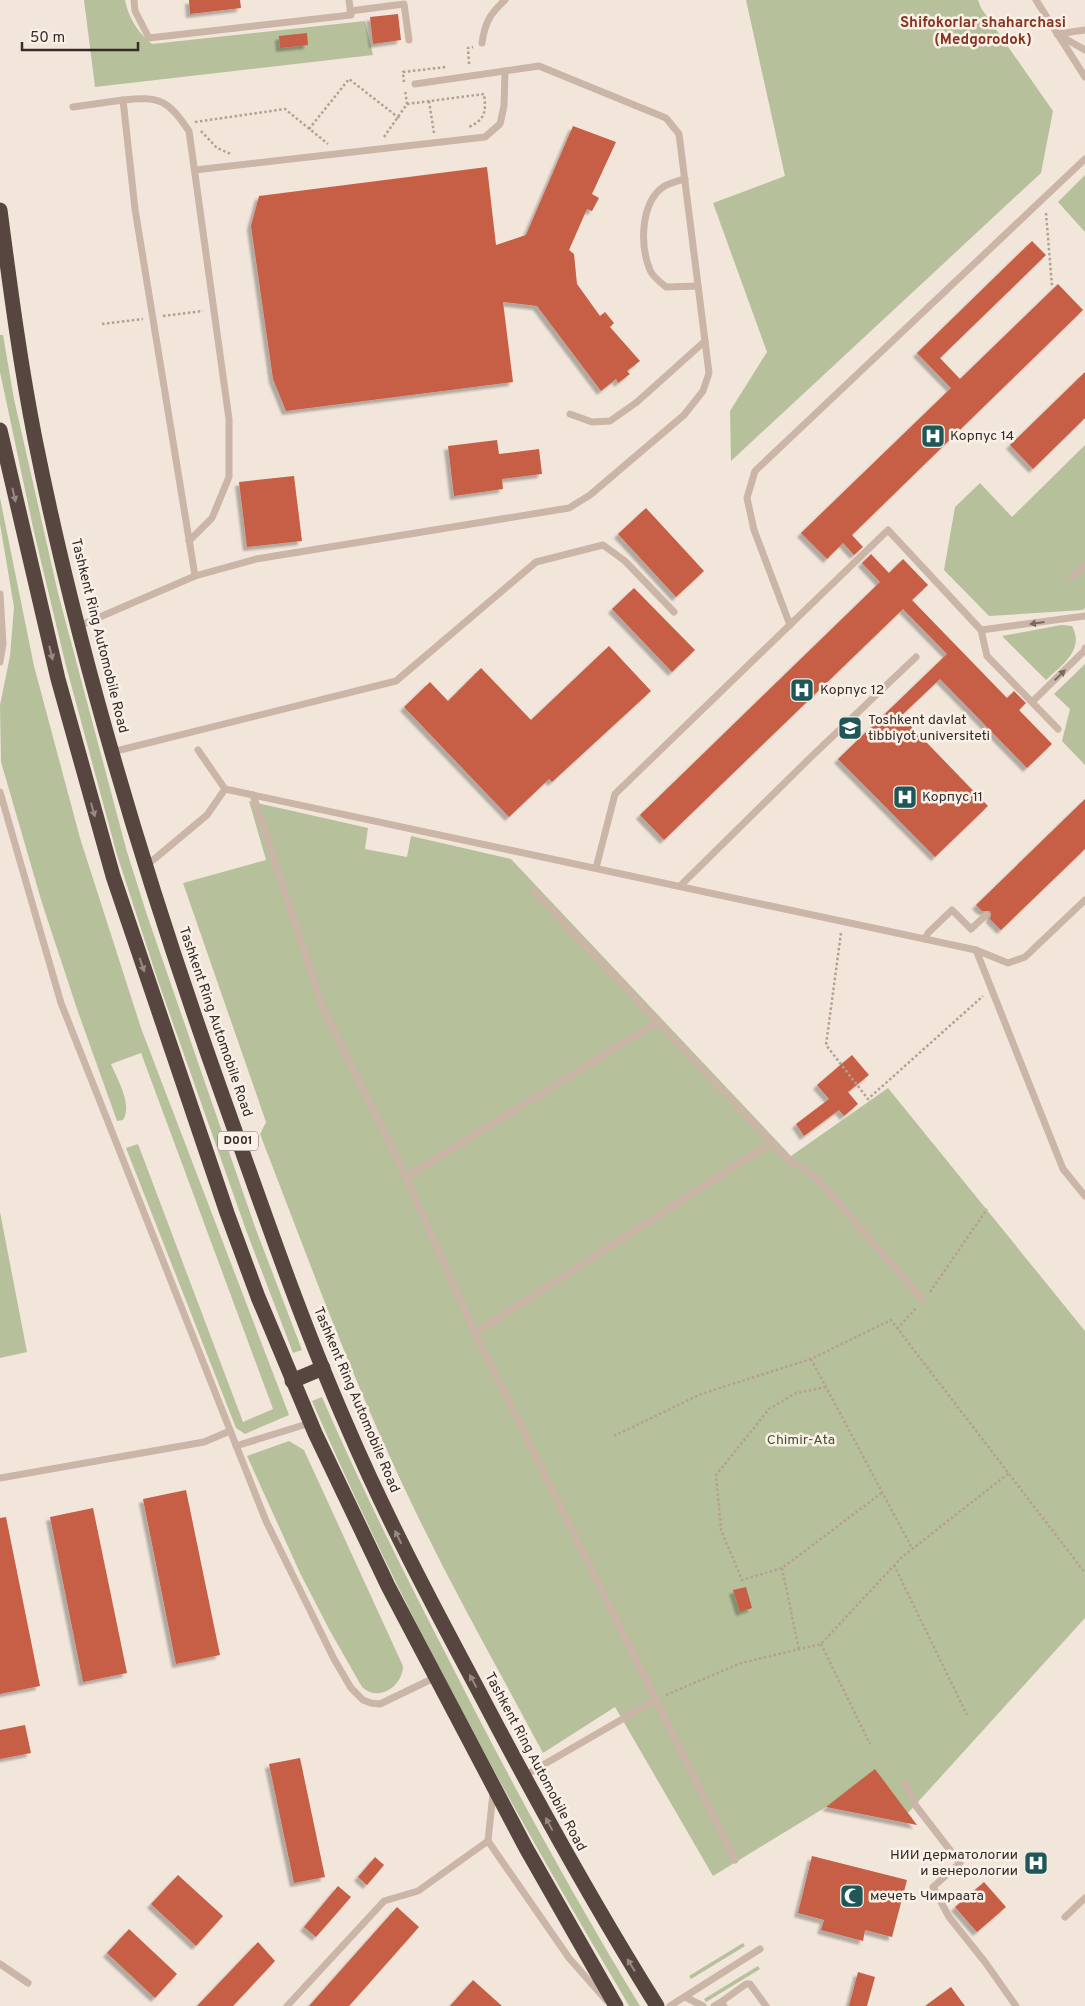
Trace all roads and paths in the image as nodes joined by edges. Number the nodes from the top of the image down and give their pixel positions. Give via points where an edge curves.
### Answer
1 (134, 0) edge
2 (349, 0) edge
3 (505, 0) edge
4 (1036, 0) edge
5 (350, 11) junction
6 (1085, 30) edge
7 (1057, 34) junction
8 (409, 40) dead end
9 (480, 44) joint
10 (1085, 50) edge
11 (460, 65) dead end
12 (450, 66) dead end
13 (506, 71) junction
14 (1085, 77) edge
15 (415, 84) dead end
16 (123, 100) junction
17 (429, 101) junction
18 (407, 104) junction
19 (73, 107) dead end
20 (399, 118) junction
21 (468, 128) dead end
22 (309, 129) junction
23 (442, 131) dead end
24 (434, 132) junction
25 (425, 133) dead end
26 (391, 138) dead end
27 (434, 142) junction
28 (323, 148) dead end
29 (234, 155) dead end
30 (1085, 159) edge
31 (194, 170) junction
32 (684, 178) junction
33 (1044, 198) junction
34 (0, 210) edge
35 (698, 286) junction
36 (1052, 286) dead end
37 (6, 309) edge
38 (705, 341) junction
39 (570, 414) dead end
40 (0, 430) edge
41 (189, 540) junction
42 (1085, 565) edge
43 (195, 576) junction
44 (1072, 577) dead end
45 (0, 594) edge
46 (674, 612) dead end
47 (1085, 616) edge
48 (790, 625) junction
49 (79, 626) junction
50 (981, 630) junction
51 (1085, 648) edge
52 (916, 657) dead end
53 (0, 662) edge
54 (1032, 702) junction
55 (1058, 729) dead end
56 (198, 750) dead end
57 (112, 752) junction
58 (225, 789) junction
59 (0, 792) edge
60 (253, 795) junction
61 (146, 866) junction
62 (596, 868) junction
63 (680, 886) junction
64 (534, 891) dead end
65 (1085, 900) edge
66 (986, 915) dead end
67 (843, 921) junction
68 (925, 939) junction
69 (976, 950) junction
70 (992, 989) junction
71 (656, 1023) junction
72 (771, 1143) junction
73 (406, 1177) junction
74 (1085, 1196) edge
75 (986, 1209) dead end
76 (923, 1300) junction
77 (898, 1329) junction
78 (475, 1333) junction
79 (811, 1359) junction
80 (323, 1368) junction
81 (292, 1380) junction
82 (826, 1387) junction
83 (310, 1423) junction
84 (230, 1431) junction
85 (614, 1436) dead end
86 (236, 1446) junction
87 (1009, 1473) junction
88 (0, 1478) edge
89 (882, 1492) junction
90 (912, 1548) junction
91 (894, 1565) junction
92 (782, 1568) junction
93 (1085, 1573) edge
94 (821, 1644) junction
95 (799, 1650) junction
96 (436, 1677) junction
97 (657, 1699) junction
98 (967, 1715) dead end
99 (870, 1744) dead end
100 (524, 1776) junction
101 (905, 1783) dead end
102 (494, 1787) junction
103 (488, 1841) junction
104 (735, 1860) dead end
105 (1085, 1898) edge
106 (1065, 1917) dead end
107 (760, 1949) dead end
108 (0, 1964) edge
109 (28, 1983) dead end
110 (685, 1996) junction
111 (720, 2005) edge
112 (287, 2006) edge
113 (611, 2006) edge
114 (616, 2006) edge
115 (657, 2006) edge
116 (670, 2006) edge
117 (703, 2006) edge
118 (766, 2006) edge
119 (1016, 2006) edge

1 - 5 lane via 134,11 149,38 351,15
2 - 5 lane
3 - 9 lane via 490,16
4 - 7 lane
5 - 8 lane via 404,4
6 - 7 lane
7 - 10 lane
7 - 14 lane
9 - 11 path via 468,48 470,64
12 - 18 path via 403,72
13 - 15 lane
13 - 27 lane via 500,124 485,137
13 - 32 lane via 539,66 666,118 679,134
16 - 19 lane
16 - 31 lane via 150,97 178,114 189,131
16 - 41 lane via 135,209
17 - 18 path
17 - 21 path via 484,94 486,111 479,123
17 - 24 path
18 - 20 path
20 - 22 path via 349,79
20 - 26 path via 382,139
22 - 28 path via 332,147
22 - 29 path via 285,109 195,121 203,135 217,148
23 - 24 path
24 - 25 path
24 - 27 path
27 - 31 lane
30 - 33 lane
31 - 41 lane via 229,419 229,477 212,518
32 - 35 lane
32 - 35 lane via 657,192 647,207 643,236 650,272 666,287
33 - 36 path
33 - 48 lane via 755,471 747,498 754,530
34 - 37 highway, Tashkent Ring Automobile Road / D001
35 - 38 lane
37 - 49 highway, Tashkent Ring Automobile Road / D001
38 - 39 lane via 637,402 610,421 592,422
38 - 43 lane via 708,373 703,391 689,409 590,496 569,508 256,559
40 -> 81 highway, D001 via 58,679 113,876 227,1213
41 - 43 lane
42 - 44 lane
43 - 49 lane
45 - 53 lane via 3,644
46 - 57 lane via 625,561 603,545 536,562 396,681
47 -> 50 lane
48 - 50 lane via 888,530
48 - 62 lane via 616,794
49 - 57 highway, Tashkent Ring Automobile Road / D001
50 - 54 lane via 987,656
54 -> 51 lane
52 - 63 lane
54 - 55 lane
56 - 58 lane
57 - 61 highway, Tashkent Ring Automobile Road / D001
58 - 60 lane
58 - 61 lane via 207,815
59 - 84 lane via 61,1003
60 - 62 lane
60 - 73 lane via 323,1008
61 - 80 highway, Tashkent Ring Automobile Road / D001 via 252,1181
62 - 63 lane
63 - 67 lane
64 - 71 lane
65 - 69 lane via 1025,957 1008,963
66 - 68 lane via 971,929 952,910
67 - 68 lane
67 - 70 path via 826,1045 868,1099
68 - 69 lane
69 - 70 lane
70 - 74 lane via 1063,1169
71 - 72 lane
71 - 73 lane
72 - 76 lane via 785,1157 816,1177
72 - 78 lane
73 - 78 lane
75 - 76 path
76 - 77 path
77 - 79 path via 891,1320
77 - 87 path
78 - 97 lane
79 - 82 path
79 - 85 path via 701,1394
80 - 81 highway
100 -> 80 highway, Tashkent Ring Automobile Road / D001 via 417,1576 367,1473
81 - 83 highway, D001
82 - 89 path
82 - 92 path via 796,1392 769,1409 716,1475 721,1530 742,1580
83 - 86 lane
83 - 96 highway, D001 via 388,1586
84 - 86 lane
84 - 88 lane via 204,1442
86 - 96 lane via 266,1521 334,1659 357,1695 380,1704
87 - 90 path
87 - 93 path
89 - 90 path
89 - 92 path
90 - 91 path
91 - 94 path
91 - 98 path
92 - 95 path
94 - 95 path
94 - 99 path
95 - 97 path via 741,1663
96 - 102 highway, D001
97 - 100 lane
97 - 104 lane
115 -> 100 highway, Tashkent Ring Automobile Road / D001 via 590,1897
101 - 119 lane via 916,1806 960,1863 933,1887 948,1917
102 - 103 lane
102 - 114 highway, D001
103 - 112 lane via 418,1891 384,1902
103 - 113 lane via 569,1958
105 - 106 lane
107 - 110 lane
108 - 109 lane
110 - 116 lane
110 - 117 lane
111 - 118 lane via 750,1984

